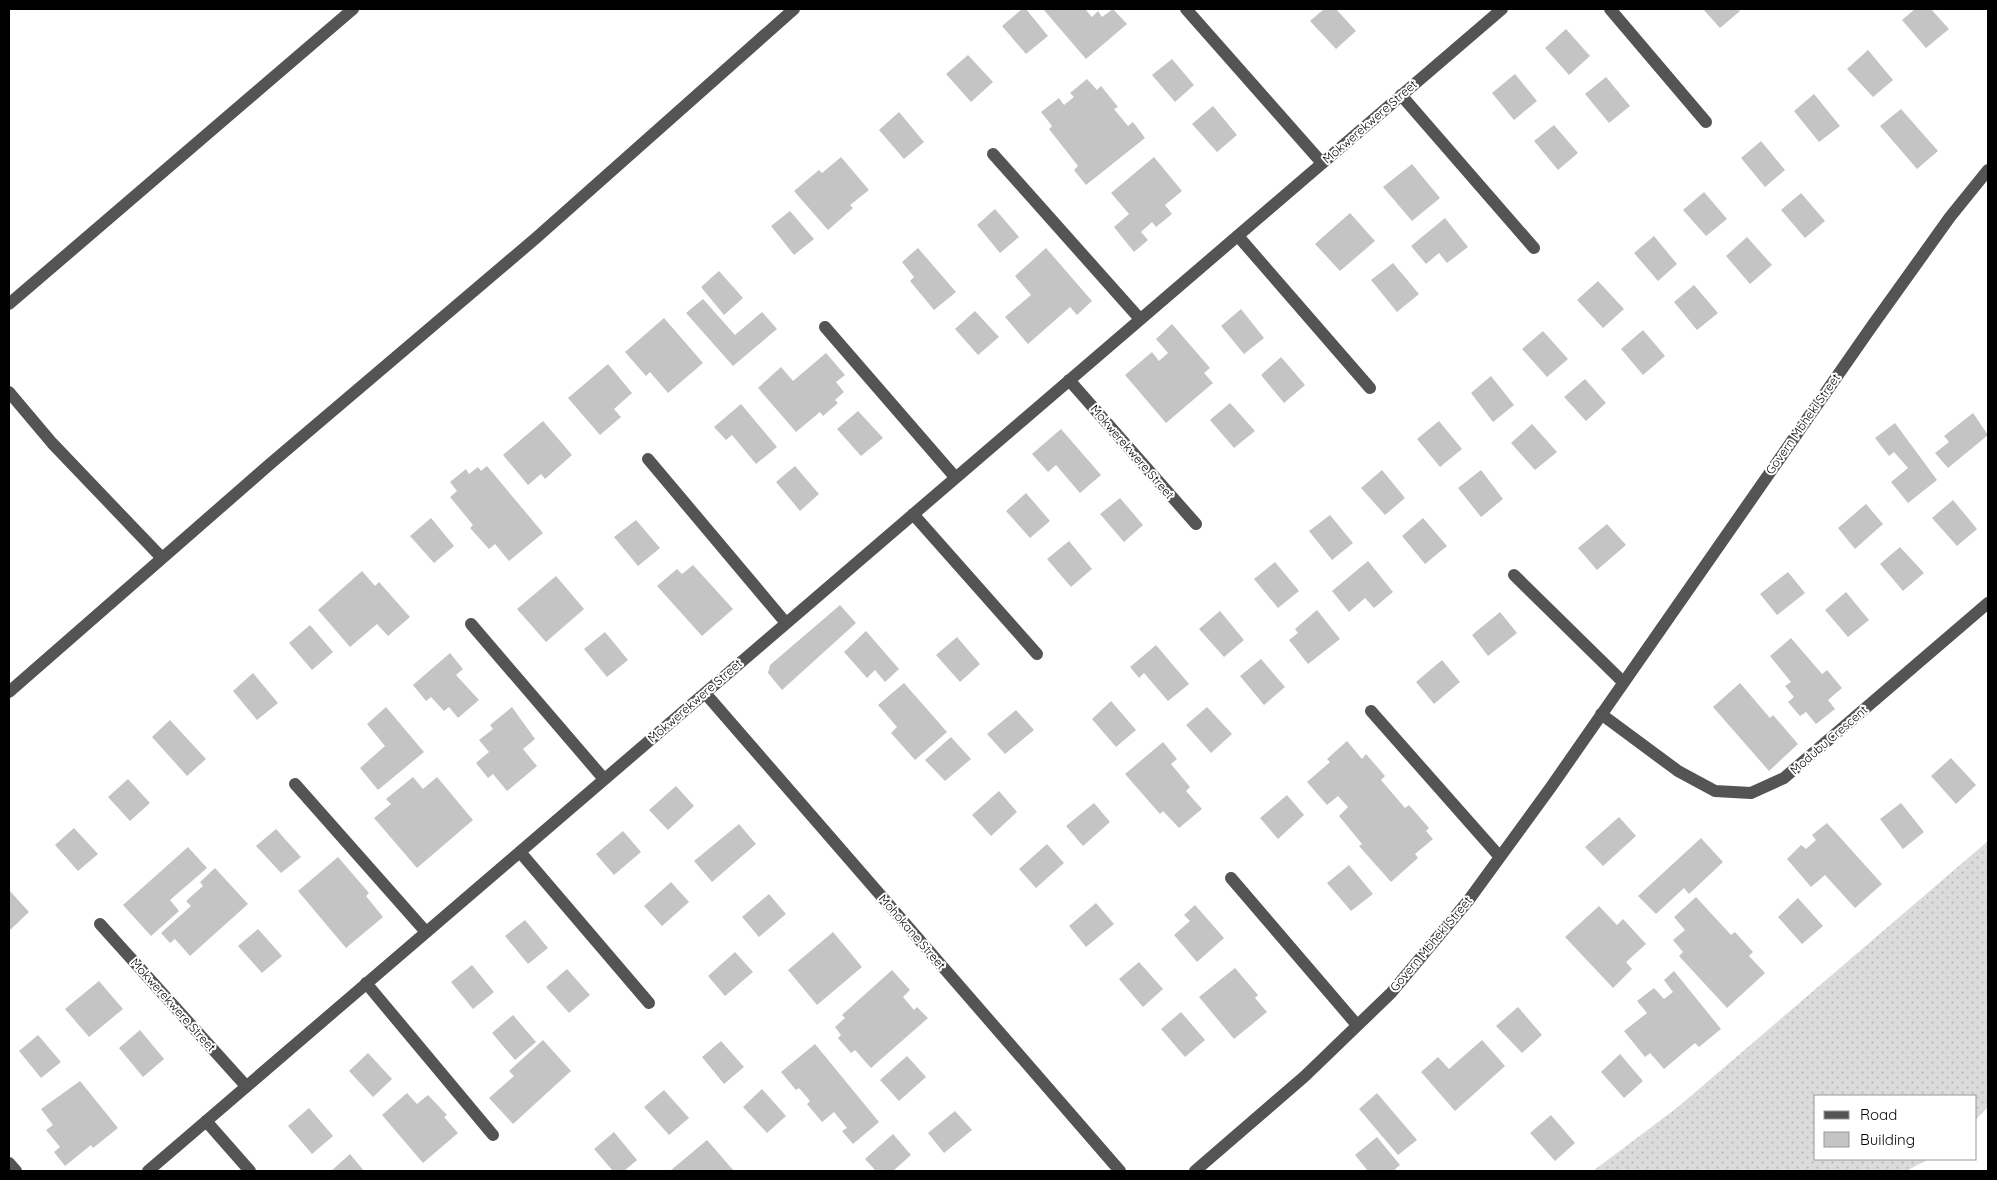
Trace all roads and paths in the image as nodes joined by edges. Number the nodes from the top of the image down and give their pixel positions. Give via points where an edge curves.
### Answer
1 (353, 9) edge
2 (794, 9) edge
3 (1186, 9) edge
4 (1502, 9) edge
5 (1610, 9) edge
6 (339, 13) edge
7 (1401, 95) junction
8 (1706, 122) dead end
9 (993, 154) dead end
10 (1322, 163) junction
11 (1988, 170) edge
12 (1238, 236) junction
13 (1534, 248) dead end
14 (9, 304) edge
15 (1140, 319) junction
16 (825, 327) dead end
17 (1069, 380) junction
18 (1370, 388) dead end
19 (9, 392) edge
20 (648, 459) dead end
21 (955, 477) junction
22 (912, 514) junction
23 (1196, 524) dead end
24 (162, 558) junction
25 (1514, 576) dead end
26 (1988, 603) edge
27 (786, 623) junction
28 (471, 624) dead end
29 (1037, 654) dead end
30 (1623, 682) junction
31 (9, 692) edge
32 (705, 692) junction
33 (1371, 710) dead end
34 (1600, 714) junction
35 (604, 779) junction
36 (295, 784) dead end
37 (520, 852) junction
38 (1500, 857) junction
39 (1231, 878) dead end
40 (100, 924) dead end
41 (426, 932) junction
42 (366, 984) junction
43 (649, 1003) dead end
44 (1357, 1025) junction
45 (246, 1086) junction
46 (206, 1121) junction
47 (493, 1135) dead end
48 (9, 1163) edge
49 (16, 1171) edge
50 (148, 1171) edge
51 (250, 1171) edge
52 (1120, 1171) edge
53 (1195, 1171) edge

1 - 6 street
2 - 24 street via 536,238
3 - 10 street
4 - 7 street, Mokwerekwere Street
5 - 8 street
6 - 14 street
7 - 10 street, Mokwerekwere Street
7 - 13 street
9 - 15 street
10 - 12 street, Mokwerekwere Street
11 - 30 street, Govern Mbheki Street via 1905,279
12 - 15 street, Mokwerekwere Street
12 - 18 street
15 - 17 street, Mokwerekwere Street
16 - 21 street
17 - 21 street, Mokwerekwere Street
17 - 23 street, Mokwerekwere Street
19 - 24 street via 52,443
20 - 27 street
21 - 22 street, Mokwerekwere Street
22 - 27 street, Mokwerekwere Street
22 - 29 street
24 - 31 street
25 - 30 street
26 - 34 street, Modubu Crescent via 1784,778 1751,793 1715,791 1678,771
27 - 32 street, Mokwerekwere Street
28 - 35 street
30 - 34 street, Govern Mbheki Street
32 - 35 street, Mokwerekwere Street
32 - 52 street, Mohokane Street
33 - 38 street
34 - 38 street, Govern Mbheki Street
35 - 37 street, Mokwerekwere Street
36 - 41 street
37 - 41 street, Mokwerekwere Street
37 - 43 street
38 - 44 street, Govern Mbheki Street via 1468,901 1397,985
39 - 44 street
40 - 45 street, Mokwerekwere Street
41 - 42 street, Mokwerekwere Street
42 - 45 street, Mokwerekwere Street
42 - 47 street
44 - 53 street, Govern Mbheki Street
45 - 46 street, Mokwerekwere Street
46 - 50 street, Mokwerekwere Street
46 - 51 street
48 - 49 street

